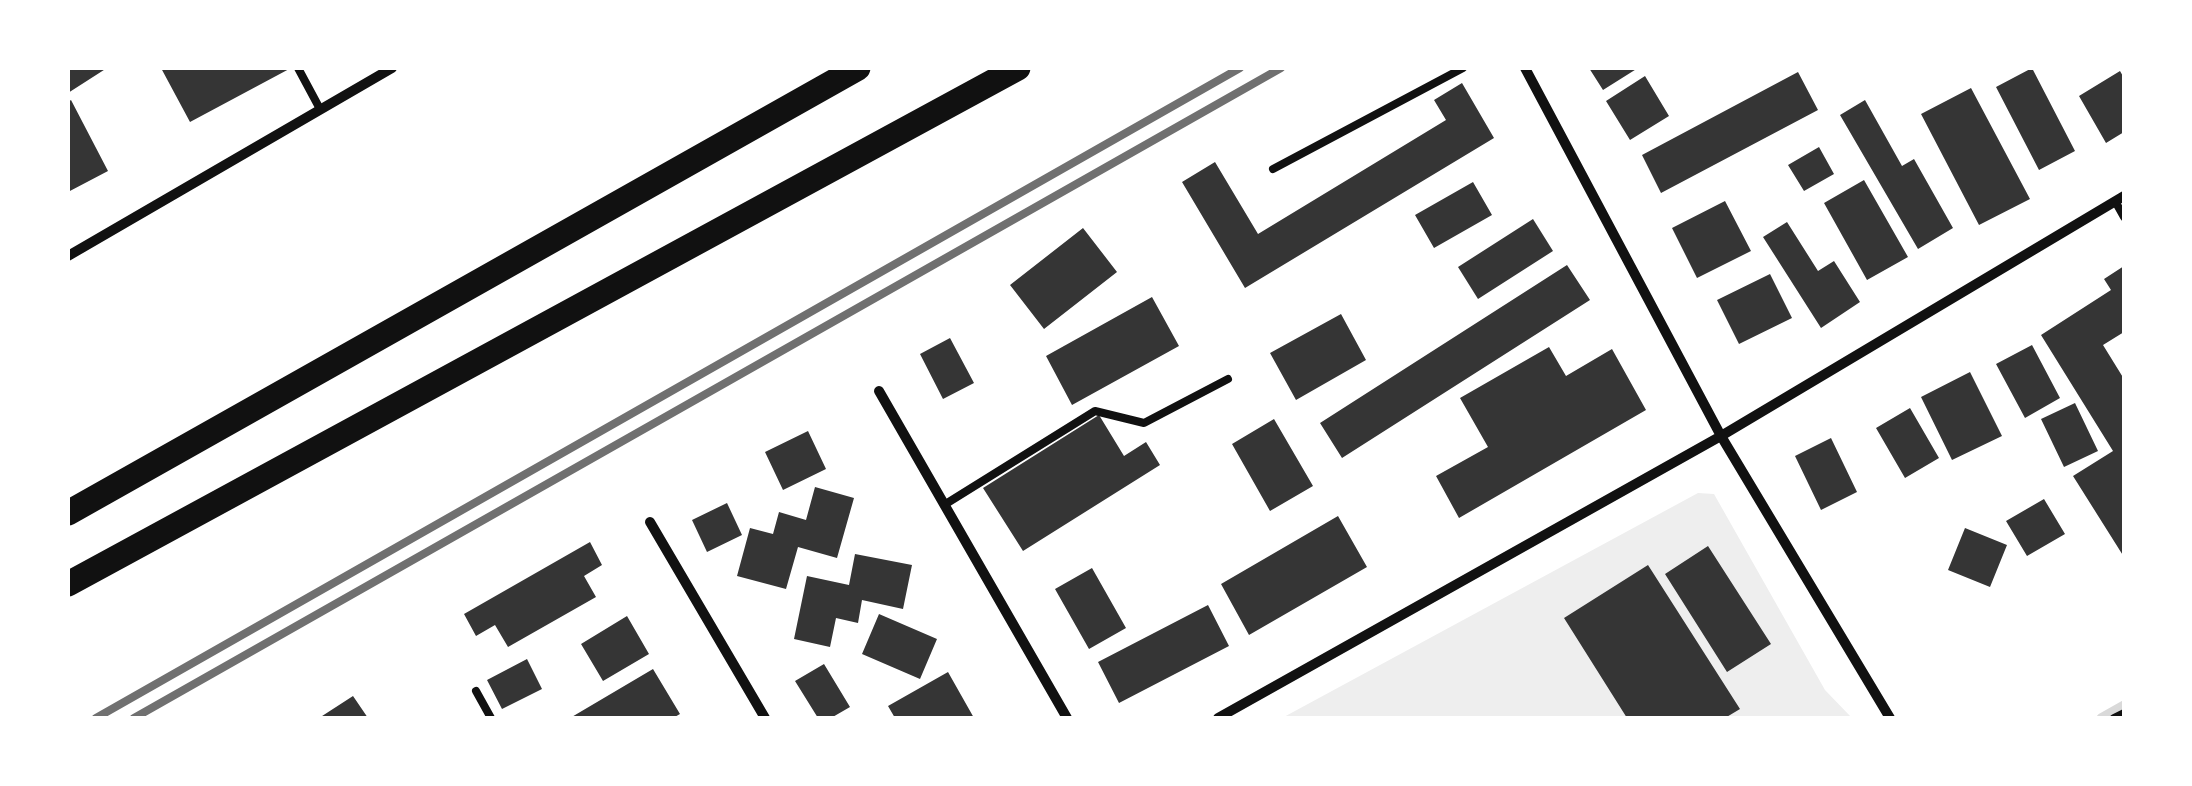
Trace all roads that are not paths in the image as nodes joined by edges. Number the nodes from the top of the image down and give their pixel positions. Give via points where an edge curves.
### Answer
1 (298, 68) edge
2 (392, 68) edge
3 (858, 68) edge
4 (1018, 68) edge
5 (1463, 68) edge
6 (1525, 68) edge
7 (320, 109) junction
8 (1273, 169) dead end
9 (2120, 199) edge
10 (2124, 217) edge
11 (68, 256) edge
12 (1228, 378) dead end
13 (879, 391) dead end
14 (1721, 436) junction
15 (944, 505) junction
16 (68, 512) edge
17 (650, 522) dead end
18 (68, 584) edge
19 (476, 691) dead end
20 (2124, 713) edge
21 (1887, 714) edge
22 (491, 718) edge
23 (765, 718) edge
24 (1067, 718) edge
25 (1218, 718) edge
26 (2114, 718) edge

1 - 7 lane
2 - 7 street
3 - 16 highway
4 - 18 highway
5 - 8 lane
6 - 14 street
7 - 11 street
9 - 10 lane
9 - 14 street
12 - 15 lane via 1144,423 1095,411
13 - 15 street
14 - 21 street
14 - 25 street
15 - 24 street
17 - 23 street
19 - 22 lane
20 - 26 lane

